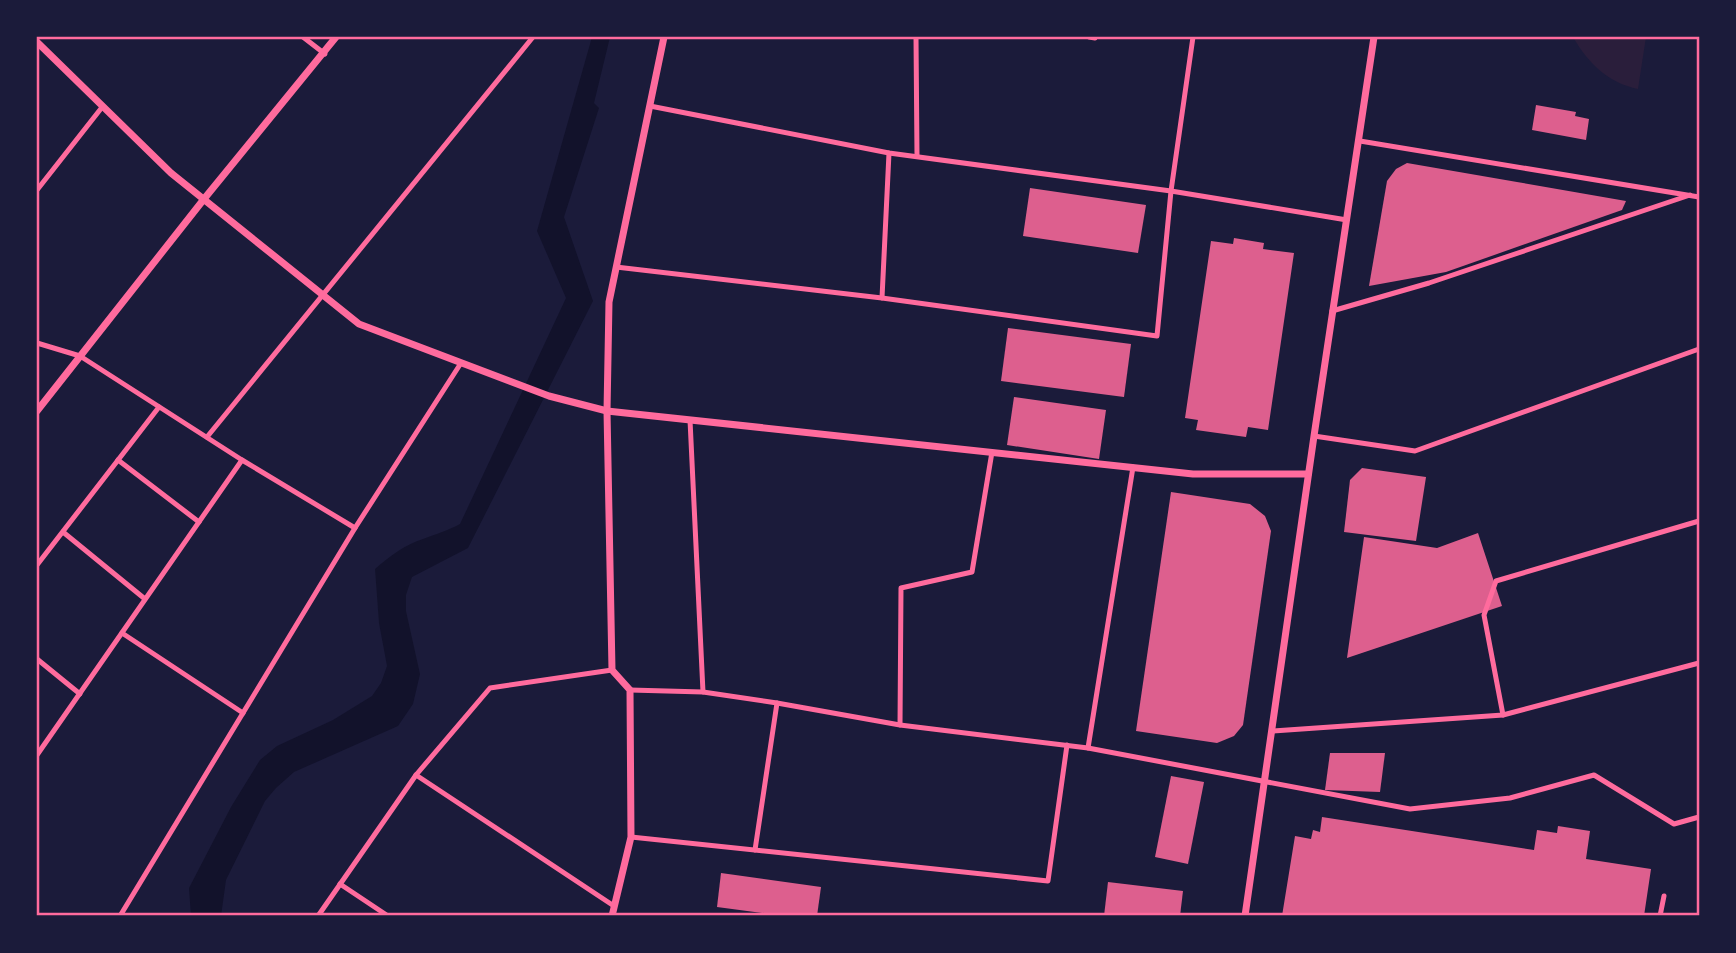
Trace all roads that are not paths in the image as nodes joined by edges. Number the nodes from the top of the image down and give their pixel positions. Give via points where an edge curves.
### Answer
1 (303, 37) edge
2 (336, 37) edge
3 (533, 37) edge
4 (664, 37) edge
5 (916, 37) edge
6 (1193, 37) edge
7 (1374, 37) edge
8 (37, 43) edge
9 (325, 54) junction
10 (103, 106) junction
11 (650, 106) junction
12 (1360, 141) junction
13 (889, 153) junction
14 (917, 156) junction
15 (37, 190) edge
16 (1171, 191) junction
17 (1690, 195) junction
18 (1699, 197) edge
19 (204, 199) junction
20 (1347, 220) junction
21 (616, 267) junction
22 (324, 296) junction
23 (882, 298) junction
24 (1332, 311) junction
25 (37, 344) edge
26 (1699, 349) edge
27 (80, 356) junction
28 (461, 363) junction
29 (159, 407) junction
30 (37, 411) edge
31 (607, 411) junction
32 (690, 419) junction
33 (1314, 436) junction
34 (207, 437) junction
35 (992, 452) junction
36 (118, 460) junction
37 (242, 460) junction
38 (1133, 467) junction
39 (1308, 474) junction
40 (1699, 521) edge
41 (199, 522) junction
42 (355, 528) junction
43 (63, 532) junction
44 (37, 565) edge
45 (145, 599) junction
46 (122, 633) junction
47 (37, 659) edge
48 (1699, 663) edge
49 (612, 670) junction
50 (630, 691) junction
51 (703, 692) junction
52 (80, 694) junction
53 (777, 703) junction
54 (243, 713) junction
55 (1503, 715) junction
56 (900, 725) junction
57 (1273, 731) junction
58 (1067, 746) junction
59 (1088, 748) junction
60 (37, 755) edge
61 (416, 775) junction
62 (1266, 780) junction
63 (1699, 817) edge
64 (631, 837) junction
65 (755, 850) junction
66 (340, 884) junction
67 (1664, 896) dead end
68 (614, 906) junction
69 (120, 916) edge
70 (317, 916) edge
71 (388, 916) edge
72 (612, 916) edge
73 (1245, 916) edge
74 (1660, 916) edge

1 - 9 lane
2 - 9 street
3 - 22 lane
4 - 11 street
5 - 14 lane
6 - 16 lane
7 - 12 street
8 - 10 street
9 - 19 street
10 - 15 lane
10 - 19 street
11 - 13 lane
11 - 21 street
12 - 17 lane
12 - 20 street
13 - 14 lane
13 - 23 lane
14 - 16 lane
16 - 20 lane
16 - 23 lane via 1157,336
17 - 18 lane
17 - 24 lane
19 - 22 street
19 - 27 street
20 - 24 street
21 - 23 lane
21 - 31 street via 609,302
22 - 28 street via 359,324
22 - 34 lane
24 - 33 street
25 - 27 lane
26 - 33 lane via 1415,451
27 - 29 lane
27 - 30 street
28 - 31 street via 549,396
28 - 42 lane
29 - 34 lane
29 - 36 lane
31 - 32 street
31 - 49 street
32 - 35 street
32 - 51 lane
33 - 39 street
34 - 37 lane
35 - 38 street
35 - 56 lane via 972,572 901,588
36 - 41 lane
36 - 43 lane
37 - 41 lane
37 - 42 lane
38 - 39 street via 1193,474
38 - 59 lane
39 - 57 street
40 - 55 lane via 1496,581 1484,615
41 - 45 lane
42 - 54 lane
43 - 44 lane
43 - 45 lane
45 - 46 lane
46 - 52 lane
46 - 54 lane
47 - 52 lane
48 - 55 lane
49 - 50 street
49 - 61 lane via 491,688
50 - 51 lane
50 - 64 street
51 - 53 lane
52 - 60 lane
53 - 56 lane
53 - 65 lane
54 - 69 lane
55 - 57 lane
56 - 58 lane
57 - 62 street
58 - 59 lane
58 - 65 lane via 1048,881
59 - 62 lane
61 - 66 lane
61 - 68 lane
62 - 63 lane via 1410,809 1510,798 1594,775 1674,824
62 - 73 street
64 - 65 lane
64 - 68 street
66 - 70 lane
66 - 71 lane
67 - 74 lane
68 - 72 street

